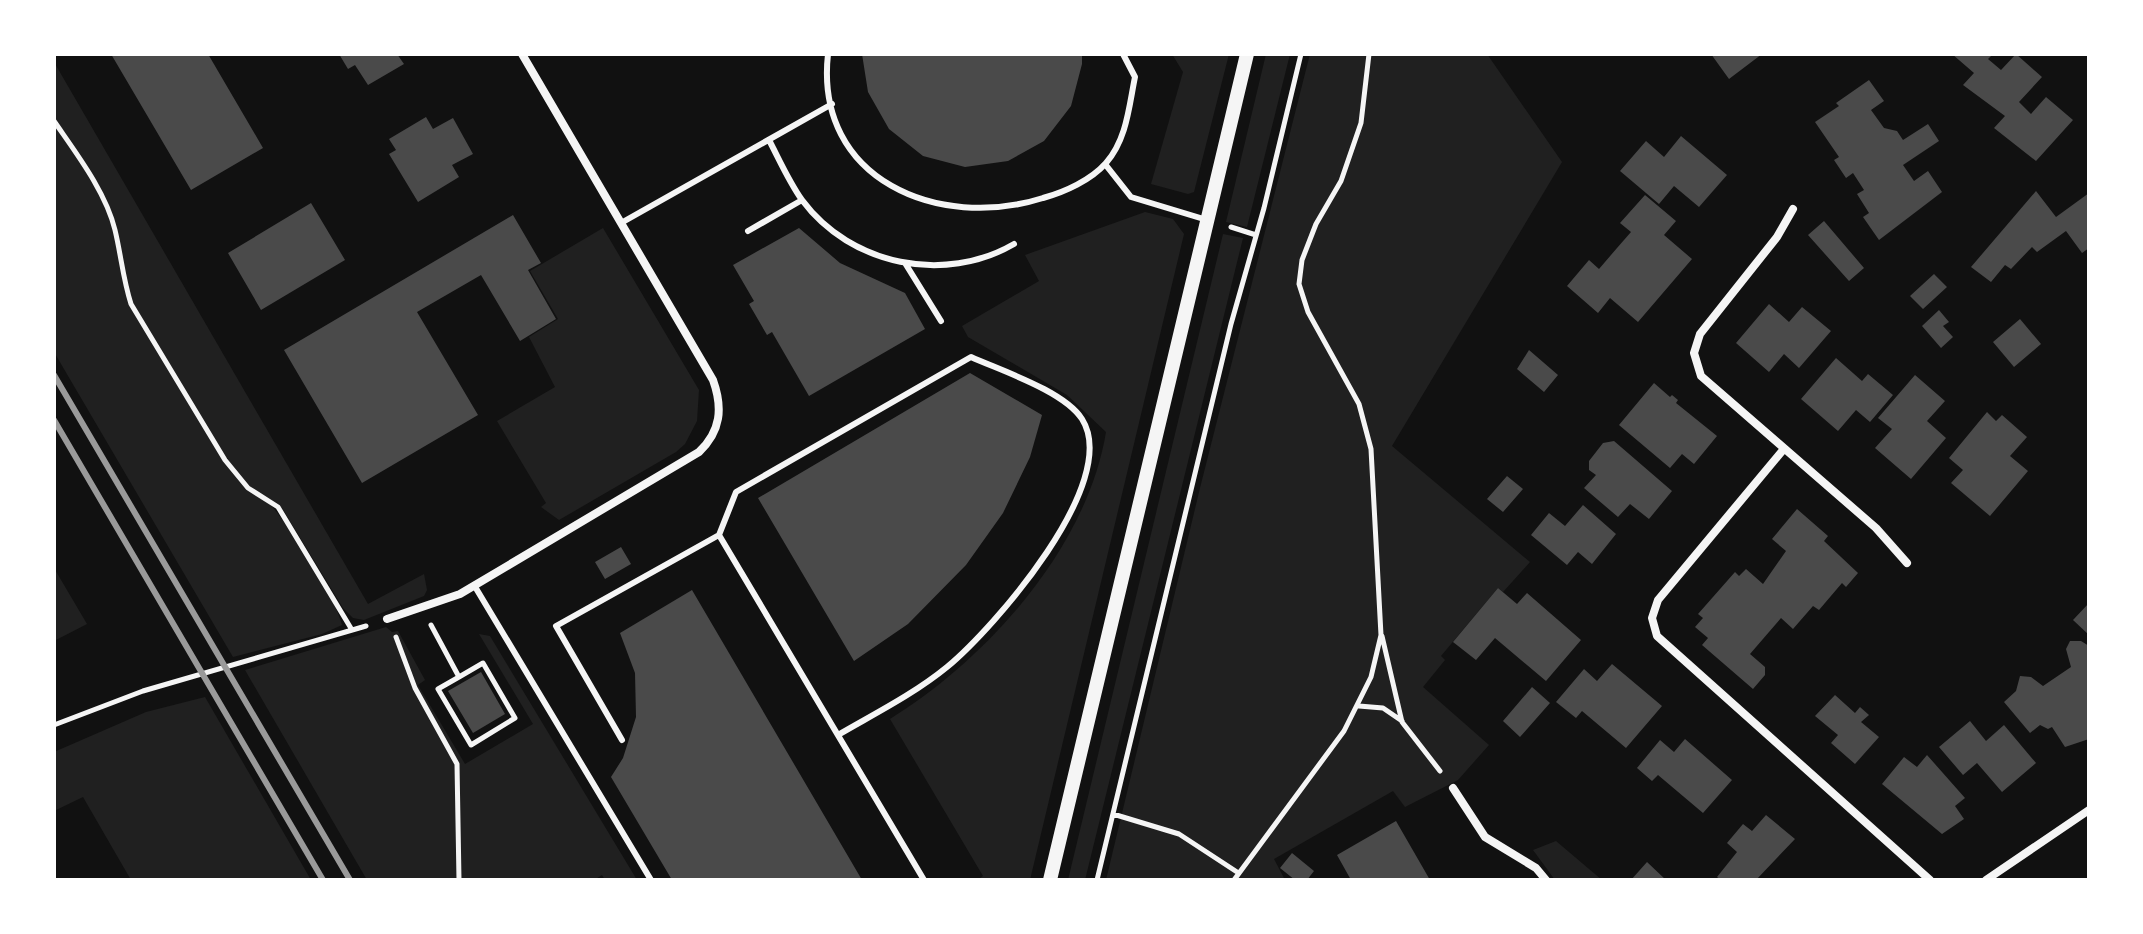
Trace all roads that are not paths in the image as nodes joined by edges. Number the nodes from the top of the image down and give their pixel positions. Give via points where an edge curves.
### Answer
1 (522, 54) edge
2 (828, 54) edge
3 (1123, 54) edge
4 (1247, 54) edge
5 (832, 104) junction
6 (769, 140) junction
7 (1105, 164) junction
8 (802, 200) junction
9 (1793, 209) dead end
10 (1207, 220) junction
11 (621, 223) junction
12 (748, 231) dead end
13 (1014, 244) dead end
14 (905, 263) junction
15 (941, 321) dead end
16 (1783, 450) junction
17 (719, 535) junction
18 (1907, 563) dead end
19 (474, 585) junction
20 (387, 619) road end
21 (838, 735) junction
22 (622, 740) dead end
23 (1453, 788) road end
24 (2089, 810) edge
25 (651, 880) edge
26 (924, 880) edge
27 (1050, 880) edge
28 (1546, 880) edge
29 (1930, 880) edge
30 (1986, 880) edge

1 - 11 street
2 - 5 lane
3 - 7 lane via 1135,77 1125,129
4 - 10 street
5 - 6 lane
5 - 7 lane via 852,151 865,167 900,191 944,207 1025,204 1070,188
6 - 8 lane
6 - 11 lane
7 - 10 lane via 1131,197
8 - 12 lane
8 - 14 lane via 854,244
9 - 16 street via 1700,334 1694,353 1701,376
10 - 27 street
11 - 19 street via 713,380 721,400 713,438 699,452
13 - 14 lane via 970,264
14 - 15 lane
16 - 18 street via 1876,528
16 - 29 street via 1658,600 1652,618 1657,636
17 - 21 lane
17 - 21 lane via 736,492 971,357 1063,399 1082,417 1092,441 1071,515 1021,588 944,669
17 - 22 lane via 556,626
19 - 20 street
19 - 25 lane
21 - 26 lane
23 - 28 street via 1485,837 1536,868
24 - 30 street

